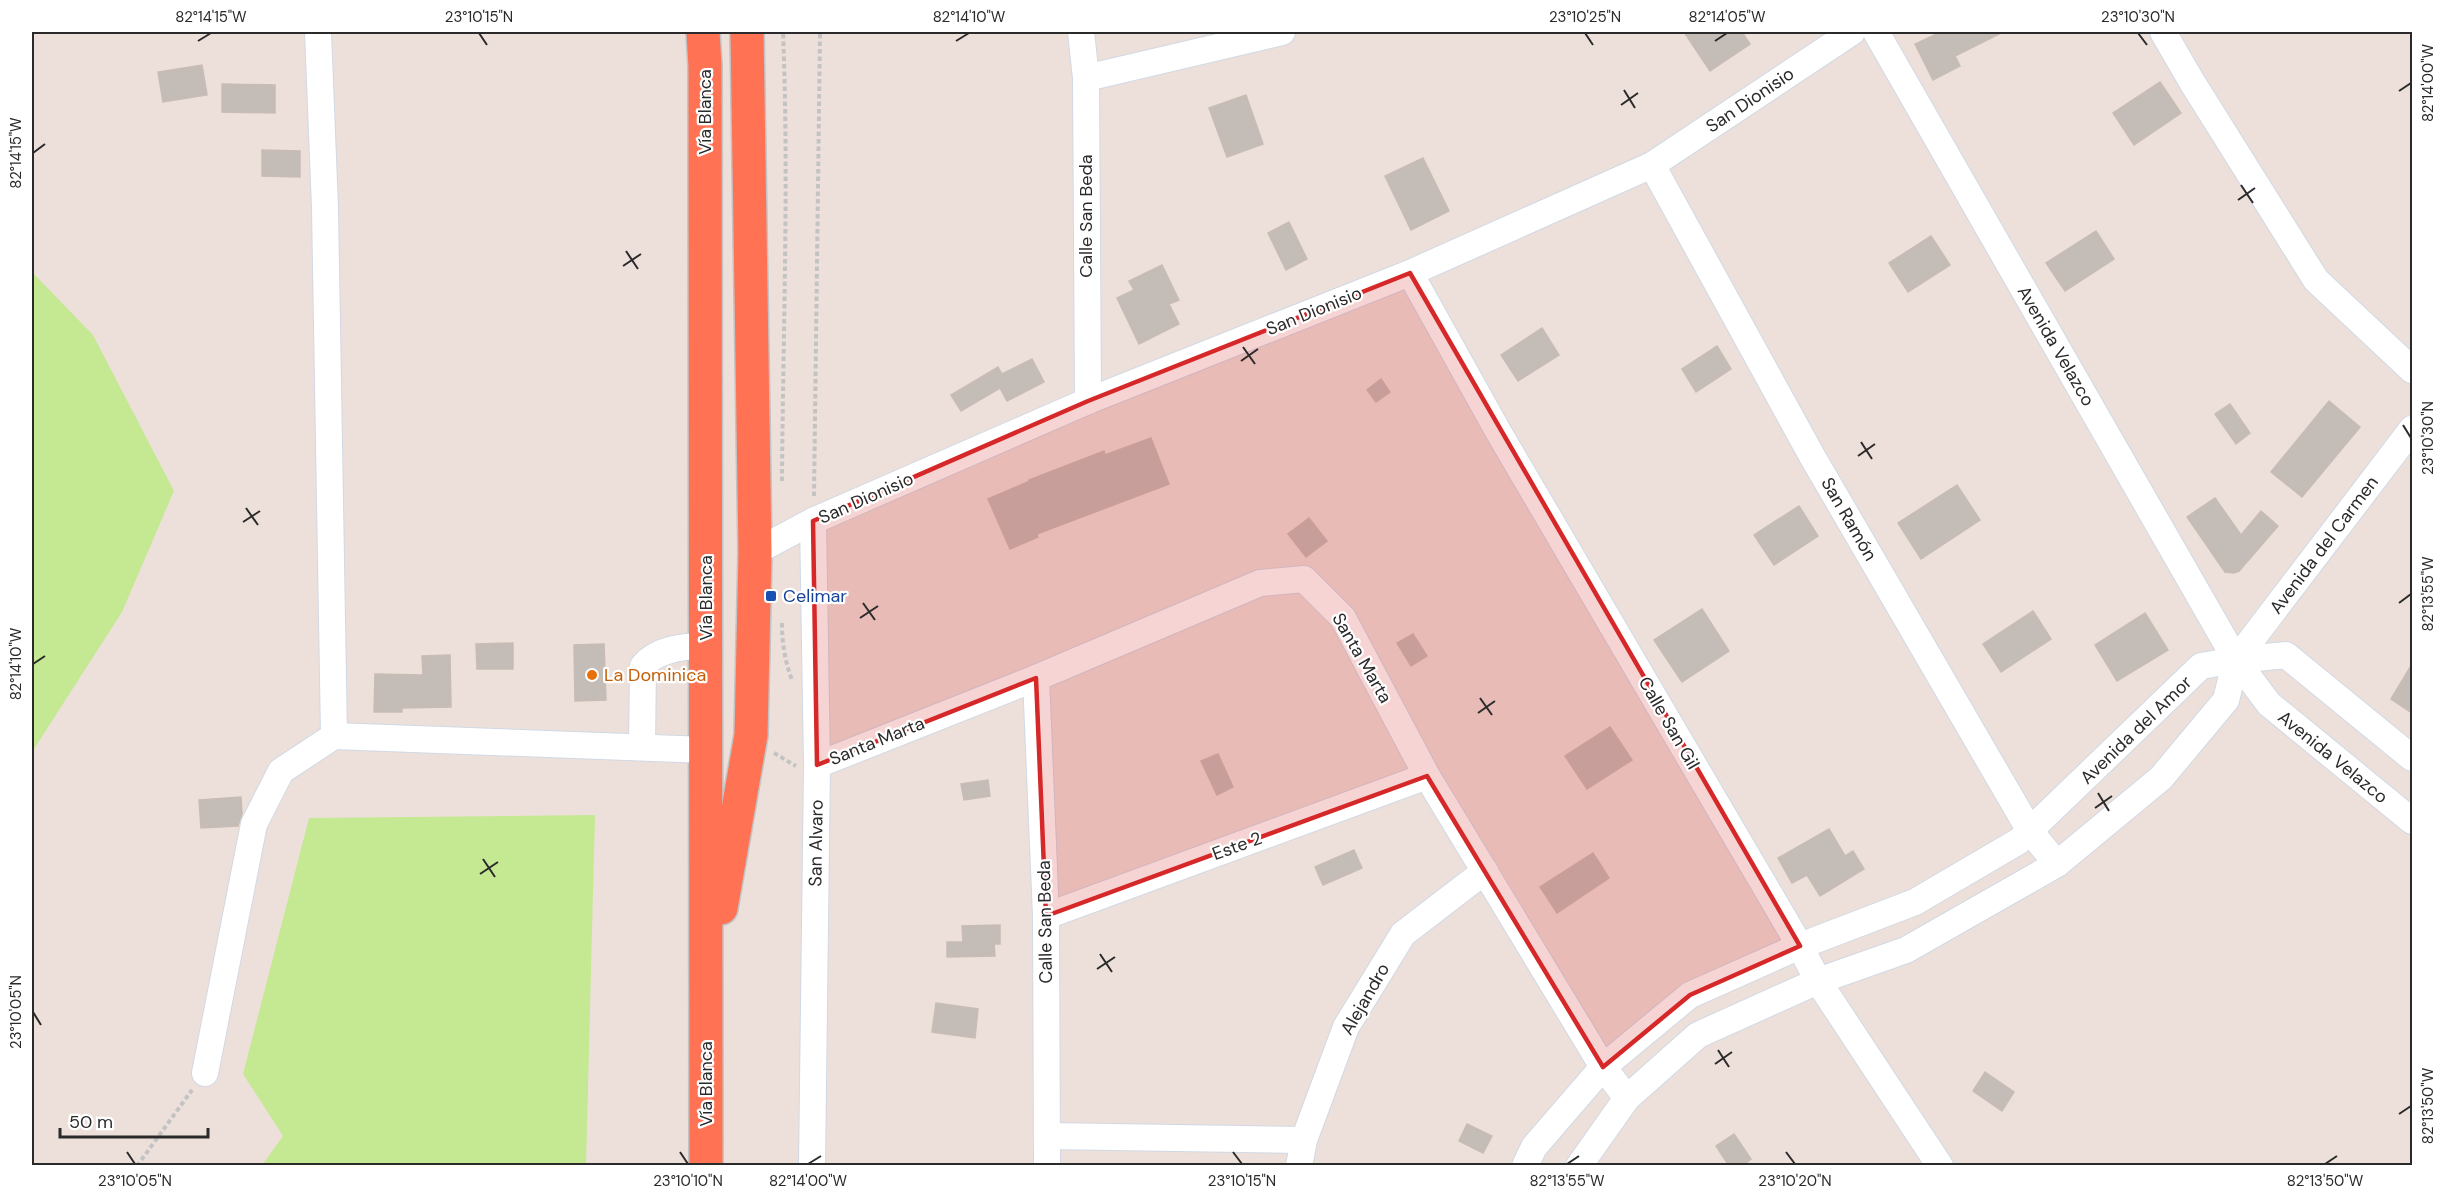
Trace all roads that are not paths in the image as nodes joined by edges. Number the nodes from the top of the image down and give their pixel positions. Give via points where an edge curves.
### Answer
1 (318, 32) edge
2 (703, 32) edge
3 (747, 32) edge
4 (1081, 32) edge
5 (1282, 32) edge
6 (1852, 32) edge
7 (1876, 32) edge
8 (2163, 32) edge
9 (1086, 78) junction
10 (1652, 165) junction
11 (1410, 273) junction
12 (2412, 370) edge
13 (1088, 401) junction
14 (2412, 429) edge
15 (813, 521) junction
16 (755, 552) junction
17 (706, 645) junction
18 (2236, 660) junction
19 (1036, 678) junction
20 (334, 736) junction
21 (642, 747) junction
22 (706, 750) junction
23 (2412, 758) edge
24 (817, 765) junction
25 (1427, 776) junction
26 (2412, 820) edge
27 (2030, 831) junction
28 (2057, 864) junction
29 (1485, 871) junction
30 (1046, 916) junction
31 (1800, 946) junction
32 (1818, 981) junction
33 (706, 999) junction
34 (1603, 1067) junction
35 (205, 1073) road end
36 (1627, 1098) junction
37 (1048, 1136) junction
38 (1304, 1140) junction
39 (706, 1166) edge
40 (812, 1166) edge
41 (1047, 1166) edge
42 (1299, 1166) edge
43 (1525, 1166) edge
44 (1579, 1166) edge
45 (1940, 1166) edge

1 - 20 street
2 - 17 highway, Vía Blanca
3 - 16 highway
4 - 9 street, Calle San Beda
5 - 9 street
6 - 10 street, San Dionisio
7 - 18 street, Avenida Velazco
8 - 12 street via 2316,280
9 - 13 street, Calle San Beda
10 - 11 street, San Dionisio
10 - 27 street, San Ramón via 1812,456
11 - 13 street, San Dionisio
11 - 31 street, Calle San Gil via 1499,433
13 - 15 street, San Dionisio
14 - 18 street, Avenida del Carmen
15 - 16 street, San Dionisio
15 - 24 street, San Alvaro
16 - 33 highway via 751,735
17 - 21 street via 650,657 643,666
17 - 22 highway, Vía Blanca
18 - 23 street via 2286,655
18 - 26 street, Avenida Velazco via 2269,704
18 - 27 street, Avenida del Amor via 2201,666
18 - 28 street via 2226,700 2161,778
19 - 24 street, Santa Marta
19 - 25 street, Santa Marta via 1260,583 1304,579 1343,618
19 - 30 street, Calle San Beda
20 - 21 street
20 - 35 street via 281,771 254,824
21 - 22 street
22 - 33 highway, Vía Blanca
24 - 40 street, San Alvaro
25 - 29 street, Santa Marta
25 - 30 street, Este 2
27 - 28 street, San Ramón
27 - 31 street, Avenida del Amor via 1915,902
28 - 32 street via 1906,950
29 - 34 street, Santa Marta
29 - 38 street, Alejandro via 1403,934 1346,1027
30 - 37 street, Calle San Beda
31 - 32 street, Calle San Gil
31 - 34 street, Avenida del Amor via 1690,995
32 - 36 street via 1698,1035
32 - 45 street, Calle San Gil
33 - 39 highway, Vía Blanca
34 - 36 street, Santa Marta
34 - 43 street, Avenida del Amor via 1534,1147
36 - 44 street
37 - 38 street
37 - 41 street, Calle San Beda
38 - 42 street, Alejandro

